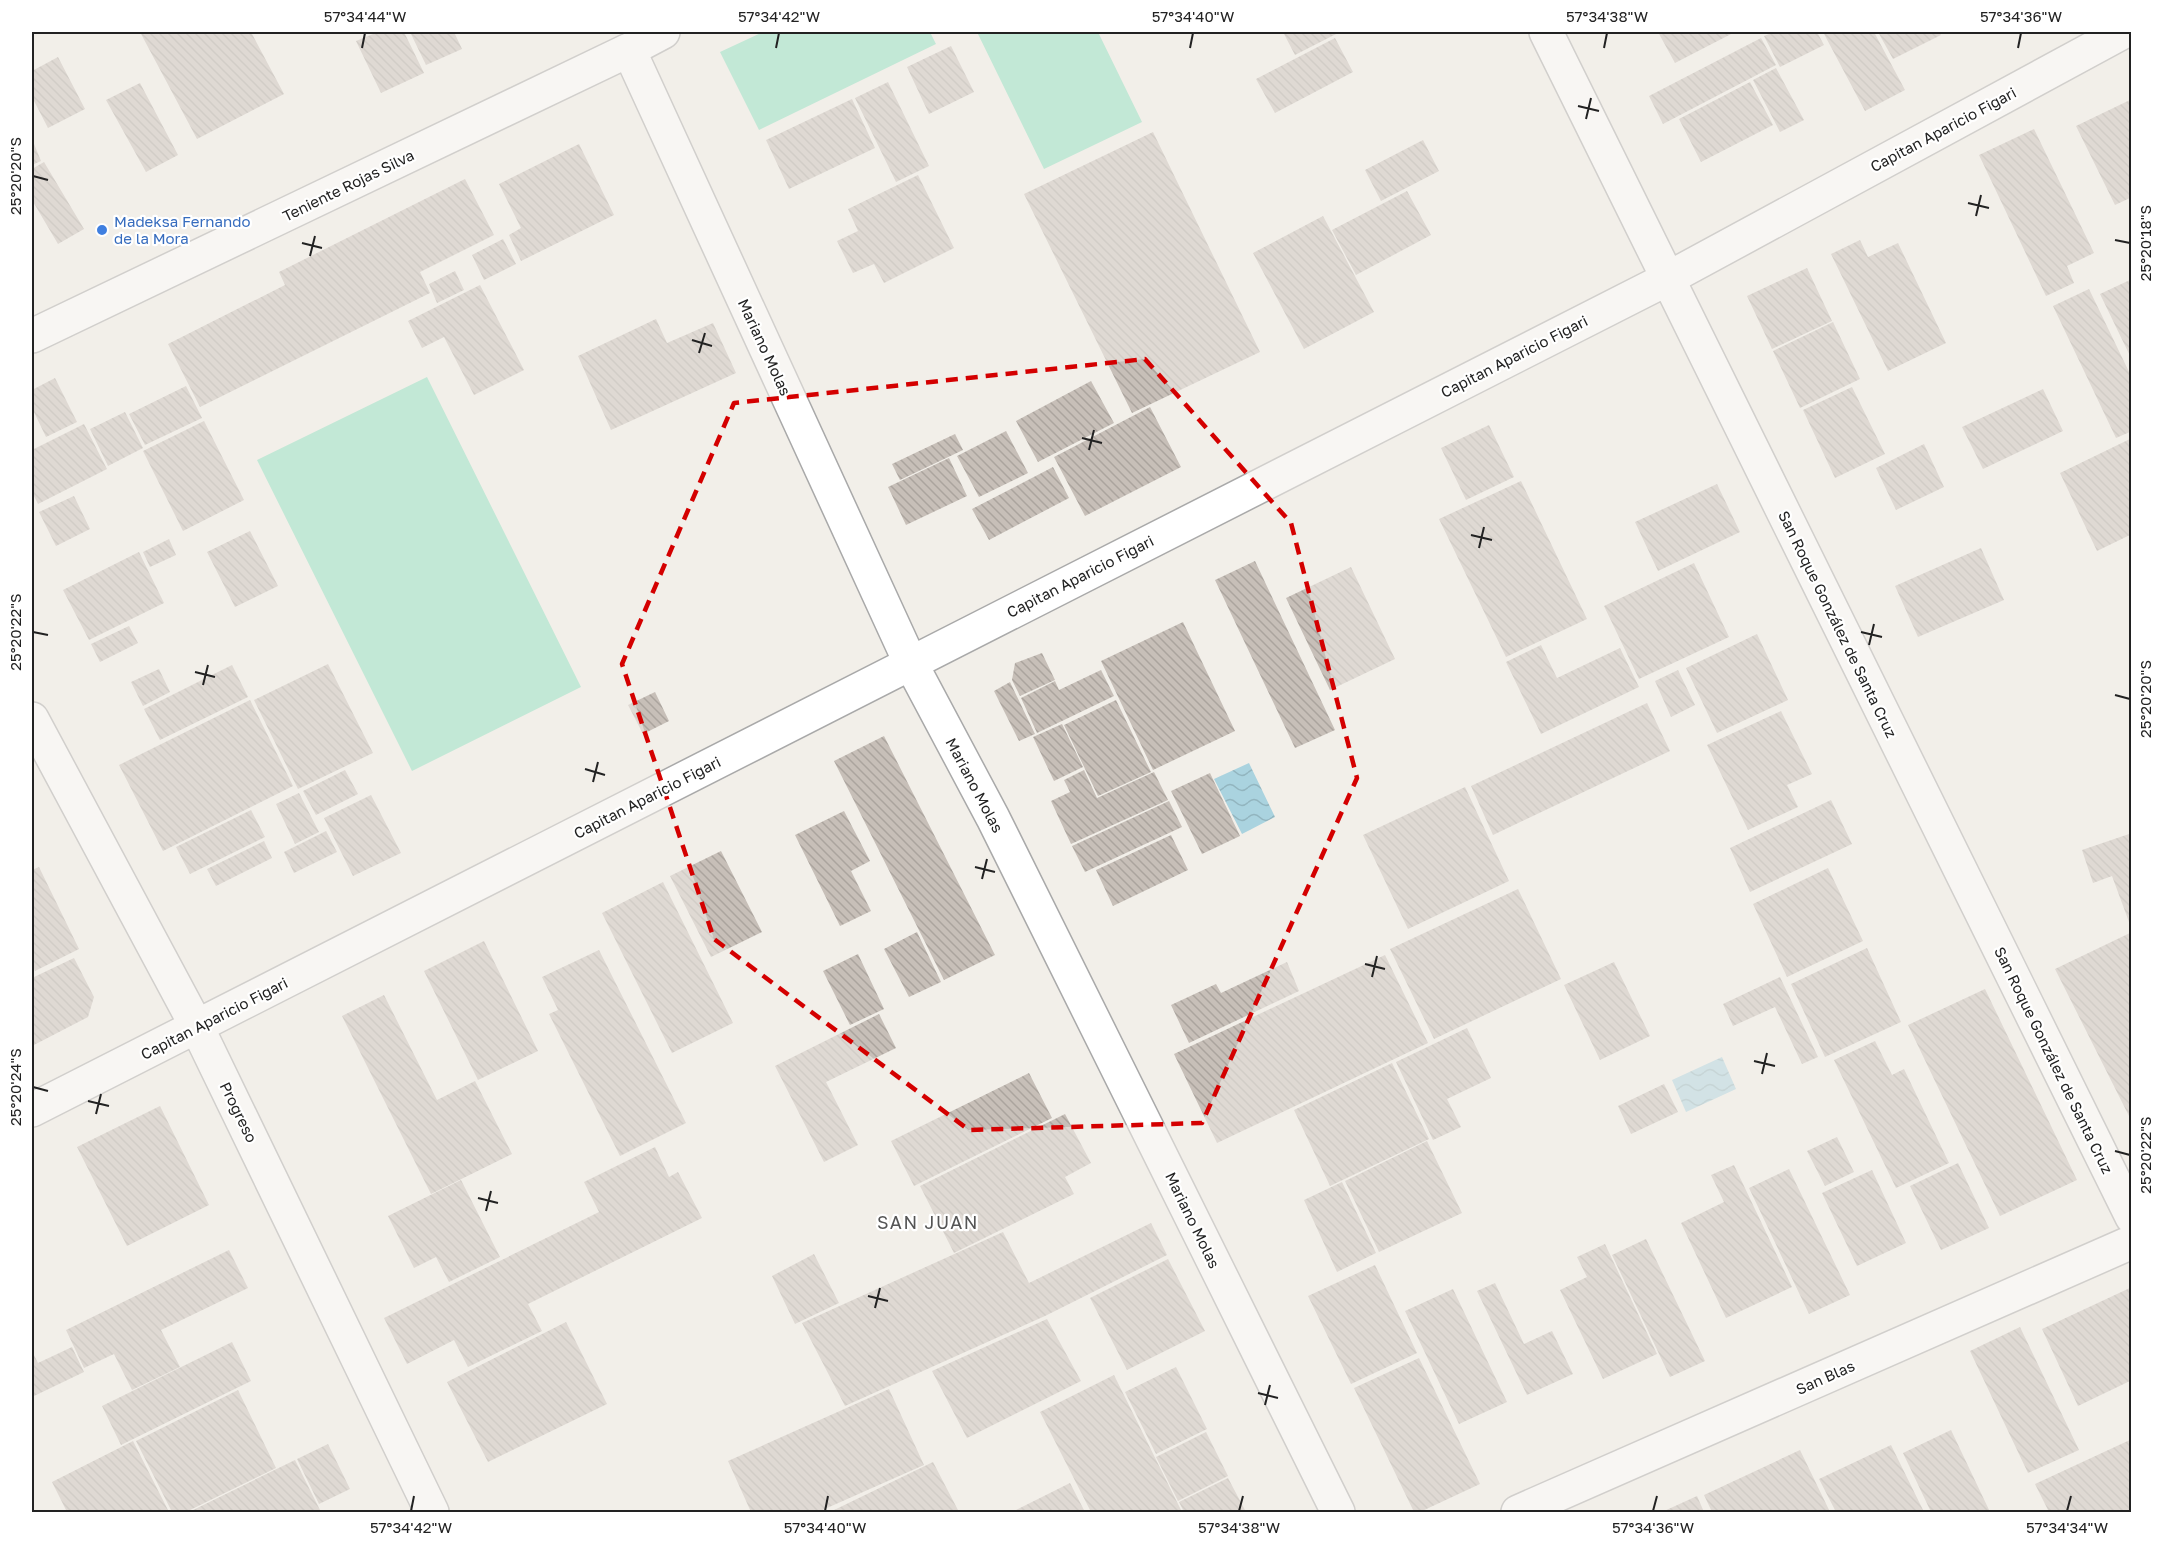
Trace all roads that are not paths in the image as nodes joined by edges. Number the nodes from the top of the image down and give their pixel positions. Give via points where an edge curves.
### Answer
1 (663, 32) edge
2 (1546, 32) edge
3 (2123, 32) edge
4 (628, 50) junction
5 (1667, 279) junction
6 (32, 336) edge
7 (910, 662) junction
8 (32, 719) edge
9 (197, 1027) junction
10 (32, 1110) edge
11 (2132, 1217) edge
12 (2132, 1242) edge
13 (432, 1512) edge
14 (1338, 1512) edge
15 (1518, 1512) edge

1 - 4 street, Teniente Rojas Silva
2 - 5 street, San Roque González de Santa Cruz
3 - 5 street, Capitan Aparicio Figari
4 - 6 street, Teniente Rojas Silva
4 - 7 street, Mariano Molas
5 - 7 street, Capitan Aparicio Figari
5 - 11 street, San Roque González de Santa Cruz
7 - 9 street, Capitan Aparicio Figari
7 - 14 street, Mariano Molas via 993,818
8 - 9 street, Progreso
9 - 10 street, Capitan Aparicio Figari
9 - 13 street, Progreso
12 - 15 street, San Blas

